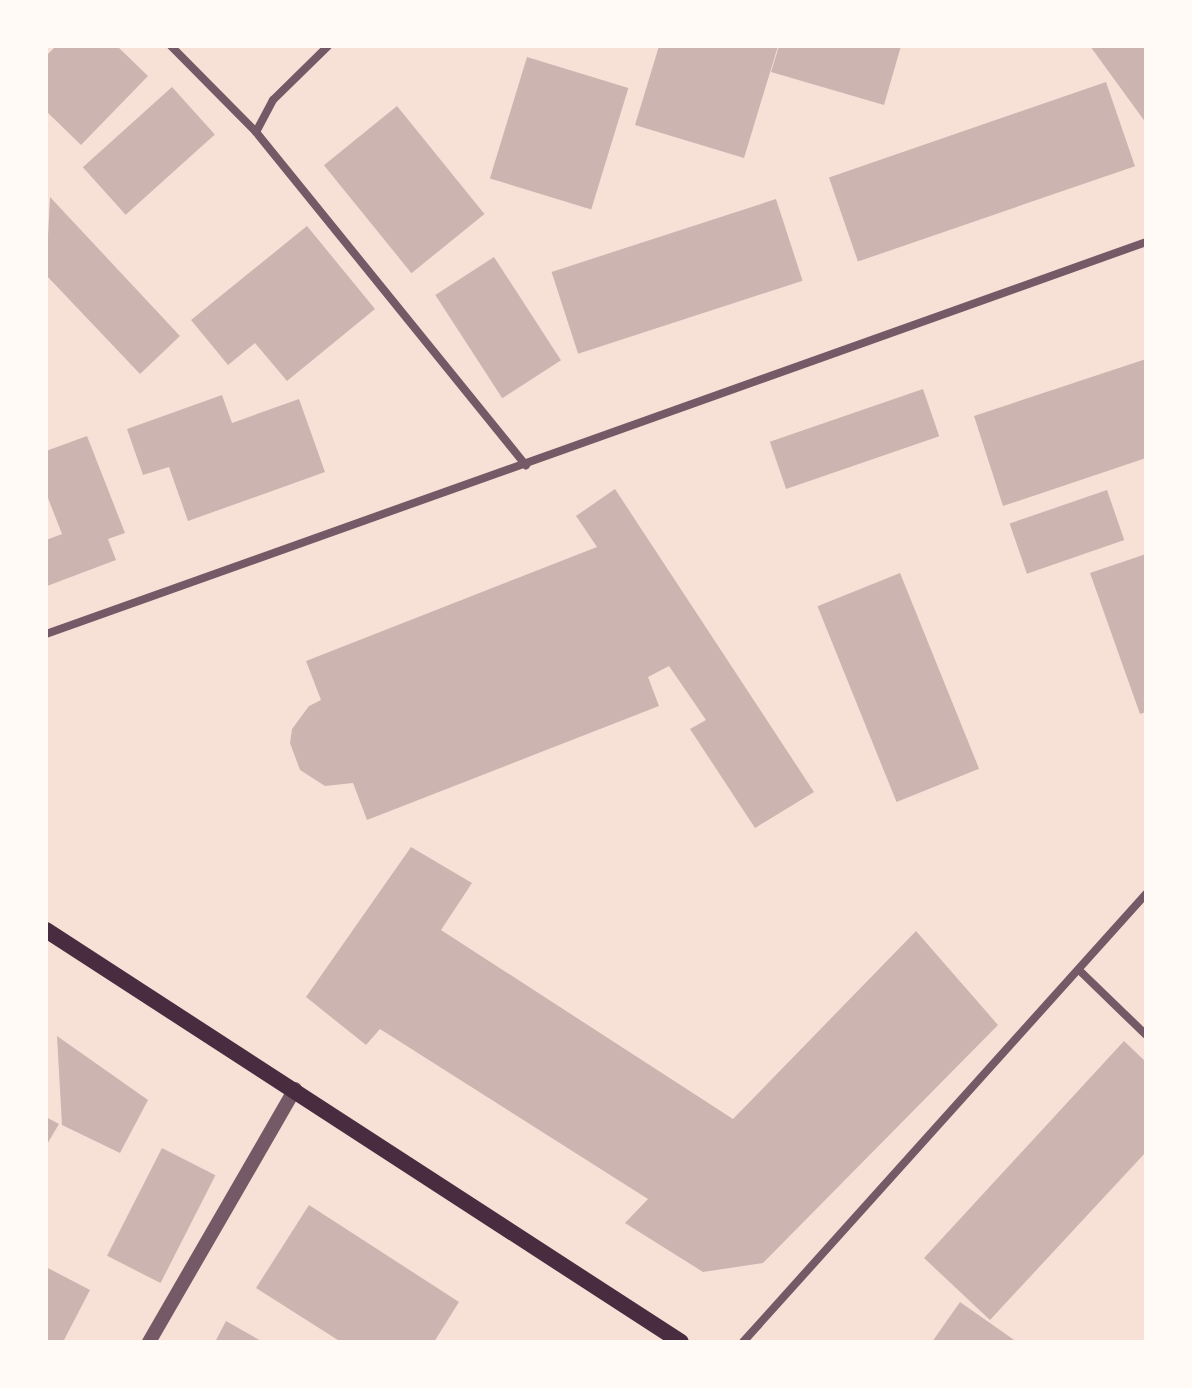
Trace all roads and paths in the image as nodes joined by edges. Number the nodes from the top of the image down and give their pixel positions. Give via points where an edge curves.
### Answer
1 (171, 46) edge
2 (328, 46) edge
3 (256, 132) junction
4 (1146, 242) edge
5 (526, 466) junction
6 (46, 634) edge
7 (1146, 894) edge
8 (46, 930) edge
9 (1079, 970) junction
10 (1146, 1035) edge
11 (295, 1089) junction
12 (149, 1342) edge
13 (681, 1342) edge
14 (743, 1342) edge

1 - 3 street
2 - 3 street via 273,100
3 - 5 street
4 - 5 street
5 - 6 street
7 - 9 street
8 - 11 main road
9 - 10 street
9 - 14 street
11 - 12 street
11 - 13 main road

